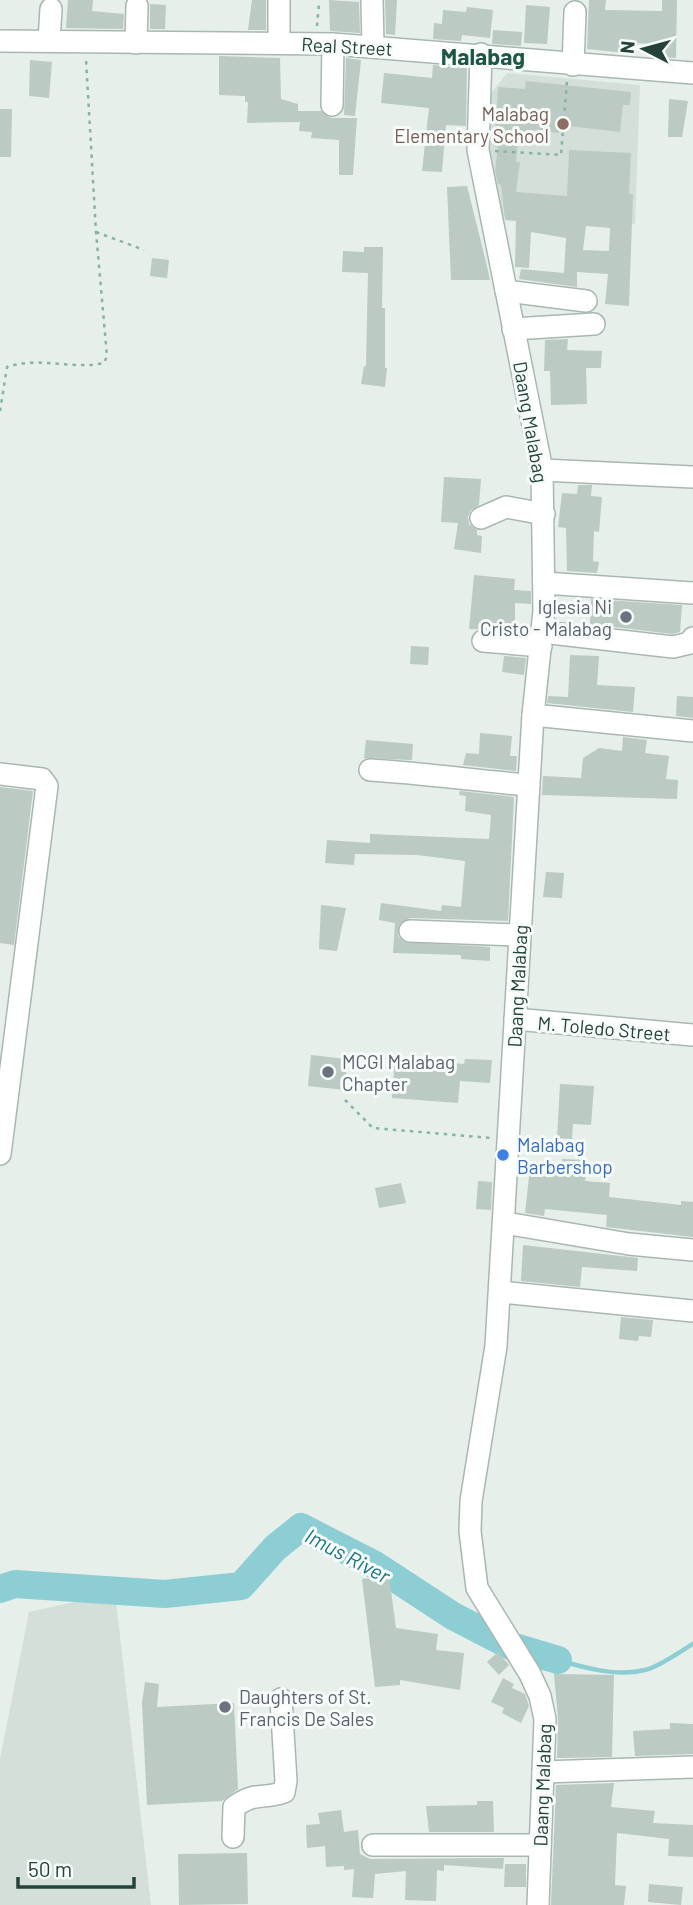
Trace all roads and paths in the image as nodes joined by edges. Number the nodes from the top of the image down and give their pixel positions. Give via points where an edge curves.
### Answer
1 (279, 0) edge
2 (372, 0) edge
3 (319, 3) dead end
4 (137, 6) dead end
5 (51, 9) dead end
6 (575, 12) dead end
7 (0, 41) edge
8 (48, 41) junction
9 (85, 42) junction
10 (136, 43) junction
11 (279, 43) junction
12 (324, 44) junction
13 (373, 46) junction
14 (481, 54) junction
15 (570, 64) junction
16 (693, 73) edge
17 (332, 105) dead end
18 (478, 150) junction
19 (96, 232) junction
20 (144, 250) dead end
21 (506, 291) junction
22 (586, 301) dead end
23 (594, 324) dead end
24 (513, 329) junction
25 (0, 411) edge
26 (542, 470) junction
27 (693, 477) edge
28 (544, 514) junction
29 (481, 518) dead end
30 (544, 583) junction
31 (693, 593) edge
32 (693, 638) edge
33 (542, 639) junction
34 (483, 641) dead end
35 (533, 715) junction
36 (693, 731) edge
37 (370, 770) dead end
38 (0, 774) edge
39 (529, 785) junction
40 (410, 931) dead end
41 (520, 935) junction
42 (514, 1019) junction
43 (693, 1035) edge
44 (345, 1100) dead end
45 (509, 1140) junction
46 (0, 1154) edge
47 (505, 1223) junction
48 (693, 1250) edge
49 (500, 1292) junction
50 (693, 1311) edge
51 (281, 1699) dead end
52 (693, 1767) edge
53 (543, 1772) junction
54 (233, 1837) dead end
55 (373, 1845) dead end
56 (540, 1846) junction
57 (538, 1905) edge

1 - 11 street
2 - 13 street
3 - 12 path
4 - 10 street
5 - 8 street
6 - 15 street
7 - 8 street, Real Street
8 - 9 street, Real Street
9 - 10 street, Real Street
9 - 19 path
10 - 11 street, Real Street
11 - 12 street, Real Street
12 - 13 street, Real Street
12 - 17 street
13 - 14 street, Real Street
14 - 15 street, Real Street
14 - 18 street, Daang Malabag
15 - 16 street, Real Street
15 - 18 path via 561,155
18 - 21 street, Daang Malabag
19 - 20 path
19 - 25 path via 104,363 25,361 7,366
21 - 22 street
21 - 24 street, Daang Malabag
23 - 24 street
24 - 26 street, Daang Malabag
26 - 27 street
26 - 28 street, Daang Malabag
28 - 29 street via 506,507
28 - 30 street, Daang Malabag
30 - 31 street
30 - 33 street, Daang Malabag
32 - 33 street via 673,647
33 - 34 street
33 - 35 street, Daang Malabag
35 - 36 street
35 - 39 street, Daang Malabag
37 - 39 street via 440,773
38 - 46 street via 42,779 47,786
39 - 41 street, Daang Malabag
40 - 41 street
41 - 42 street, Daang Malabag
42 - 43 street, M. Toledo Street
42 - 45 street, Daang Malabag
44 - 45 path via 373,1128
45 - 47 street, Daang Malabag
47 - 48 street
47 - 49 street, Daang Malabag
49 - 50 street
49 - 53 street, Daang Malabag via 470,1531 477,1588 540,1696 545,1719
51 - 54 street via 284,1791 250,1796 234,1807
52 - 53 street
53 - 56 street, Daang Malabag
55 - 56 street
56 - 57 street, Daang Malabag

